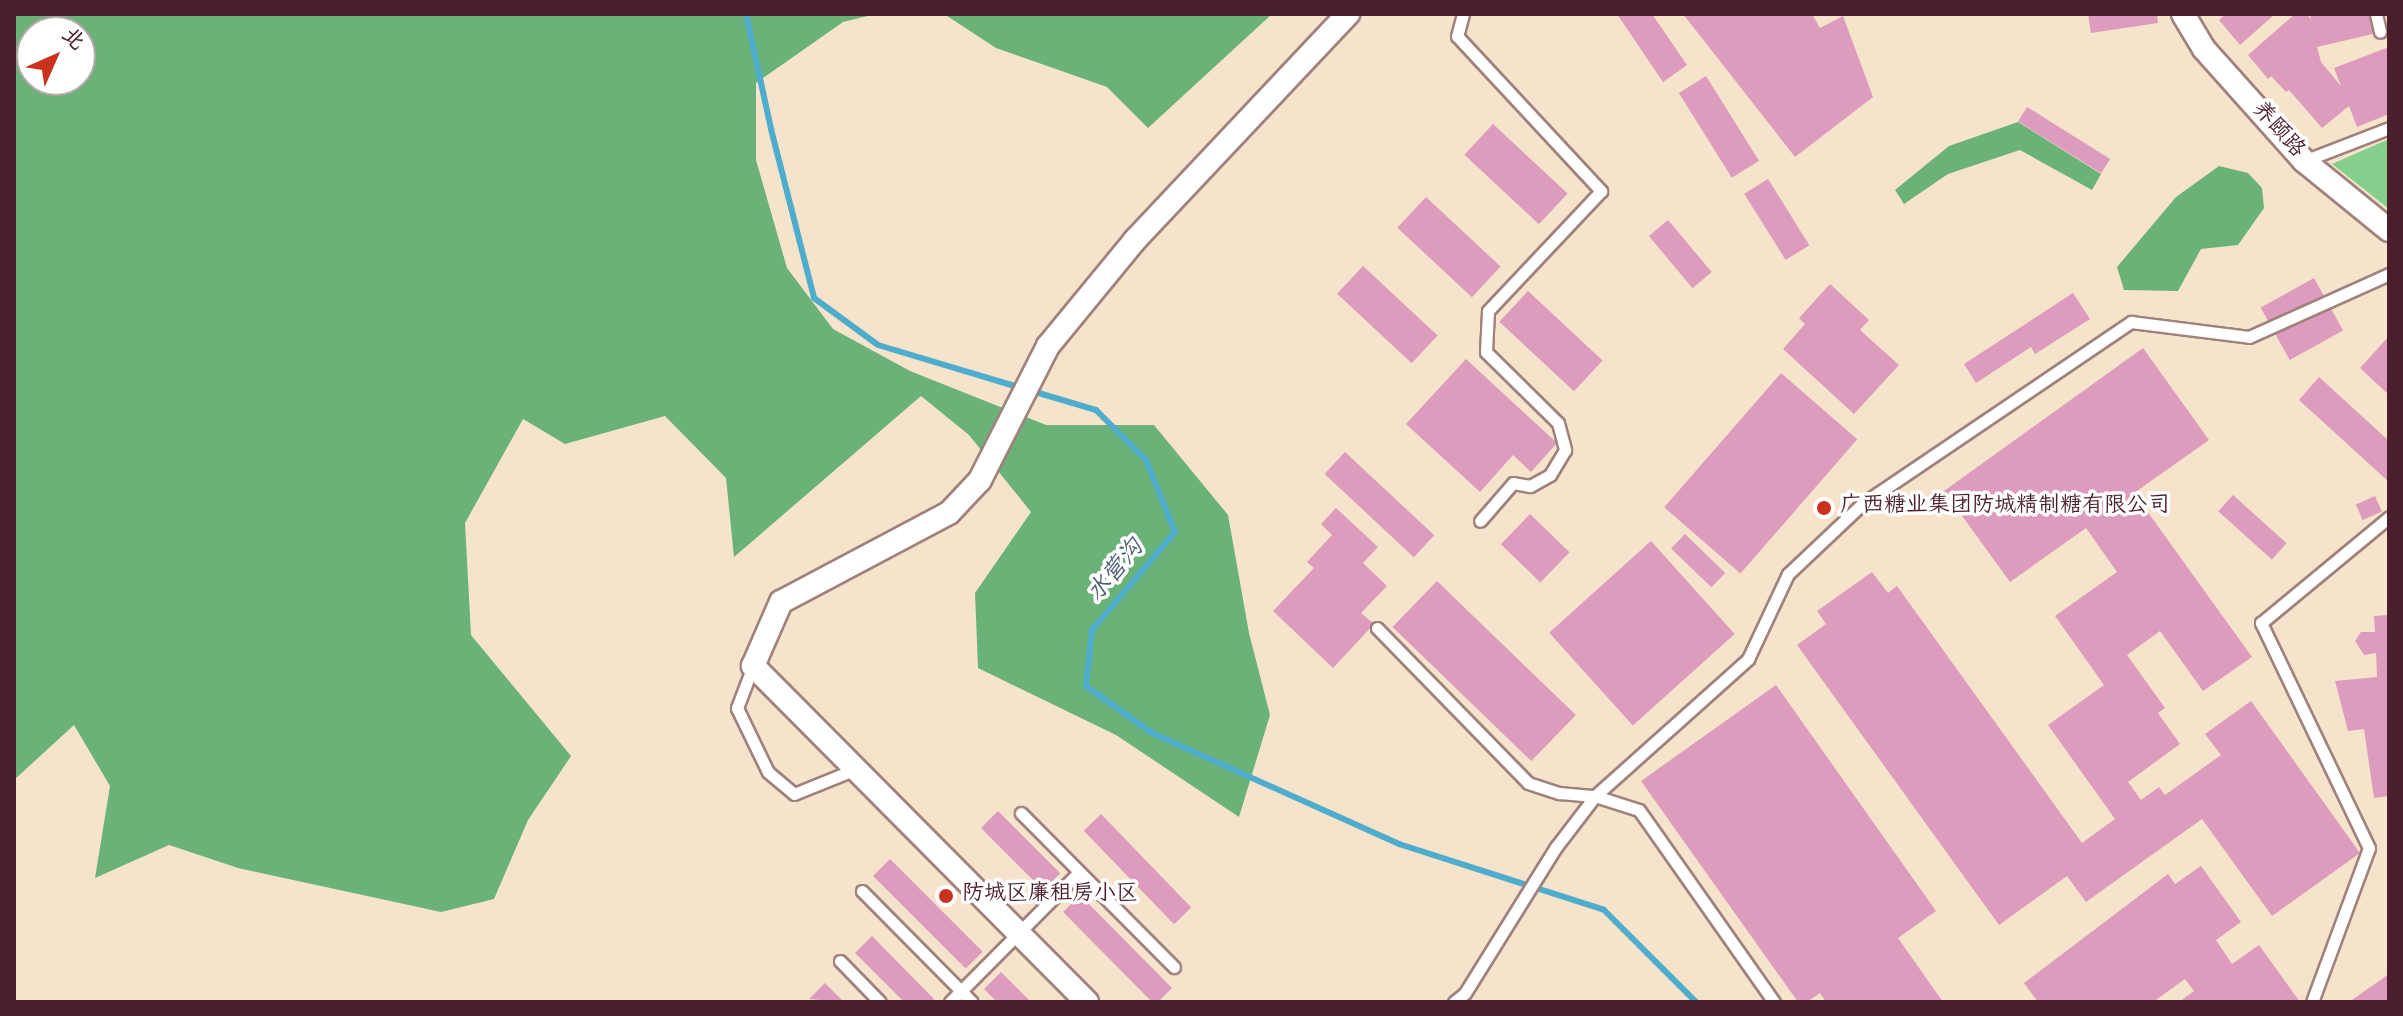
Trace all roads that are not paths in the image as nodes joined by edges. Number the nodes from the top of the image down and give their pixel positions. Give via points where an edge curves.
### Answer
1 (1348, 14) edge
2 (1463, 14) edge
3 (2183, 14) edge
4 (2376, 14) edge
5 (2380, 32) dead end
6 (2389, 128) edge
7 (2304, 161) junction
8 (2389, 230) edge
9 (2389, 274) edge
10 (2389, 517) edge
11 (1480, 521) dead end
12 (1377, 628) dead end
13 (753, 666) junction
14 (856, 769) junction
15 (1595, 796) junction
16 (1021, 813) dead end
17 (1079, 872) junction
18 (862, 891) dead end
19 (1019, 933) junction
20 (840, 961) dead end
21 (1174, 967) dead end
22 (961, 991) junction
23 (880, 1002) edge
24 (950, 1002) edge
25 (972, 1002) edge
26 (1087, 1002) edge
27 (1454, 1002) edge
28 (1774, 1002) edge
29 (2312, 1002) edge

1 - 13 street via 1135,240 1048,346 980,480 949,513 781,602
2 - 11 lane via 1457,36 1601,191 1488,311 1486,352 1558,423 1565,450 1550,475 1530,486 1513,483
3 - 7 street, 养颐路 via 2212,59
4 - 5 lane
6 - 7 lane
7 - 8 street, 养颐路
9 - 15 lane via 2249,337 2131,322 1862,504 1788,574 1748,659
10 - 29 lane via 2261,623 2369,848
12 - 15 lane via 1528,783
13 - 14 street
13 - 14 lane via 737,708 768,772 794,794
14 - 19 street
15 - 27 lane
15 - 28 lane via 1639,810
16 - 17 lane
17 - 19 lane
17 - 21 lane
18 - 22 lane
19 - 22 lane
19 - 26 street
20 - 23 lane
22 - 24 lane
22 - 25 lane

